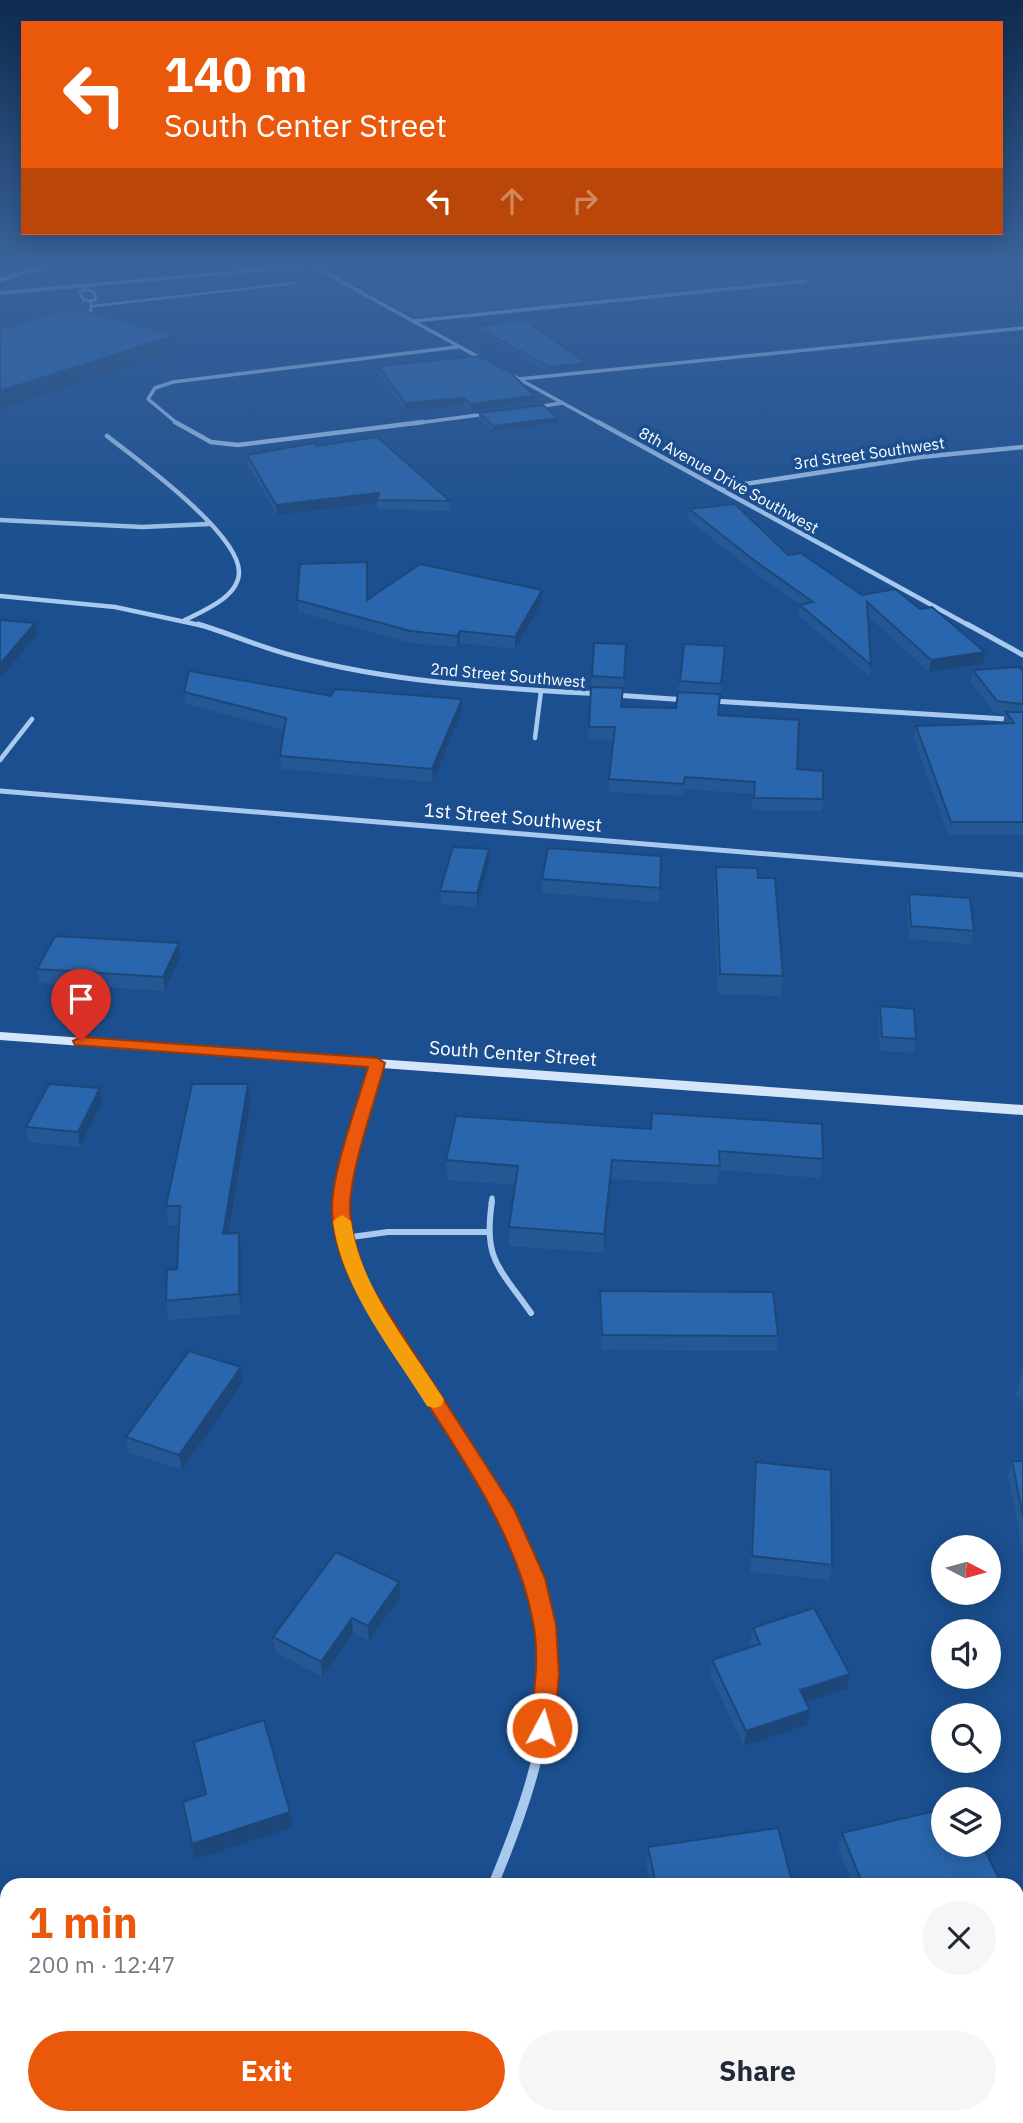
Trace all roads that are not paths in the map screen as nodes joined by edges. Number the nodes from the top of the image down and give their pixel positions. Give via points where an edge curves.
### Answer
1 (328, 362) edge
2 (686, 362) edge
3 (498, 368) edge
4 (519, 379) junction
5 (563, 403) junction
6 (523, 409) edge
7 (496, 412) edge
8 (107, 436) dead end
9 (1023, 447) edge
10 (718, 488) junction
11 (0, 520) edge
12 (209, 524) junction
13 (0, 596) edge
14 (185, 620) junction
15 (1023, 655) edge
16 (541, 691) junction
17 (692, 700) edge
18 (706, 701) edge
19 (32, 719) dead end
20 (1023, 720) edge
21 (536, 738) dead end
22 (0, 760) edge
23 (0, 791) edge
24 (1023, 875) edge
25 (0, 1036) edge
26 (377, 1063) junction
27 (1023, 1110) edge
28 (492, 1198) dead end
29 (487, 1232) junction
30 (344, 1238) junction
31 (531, 1313) dead end
32 (496, 1878) edge

1 - 7 street via 173,382 155,388 148,399 199,439 242,446
2 - 4 street
3 - 4 street, 8th Avenue Drive Southwest
4 - 5 street, 8th Avenue Drive Southwest
5 - 6 street
5 - 10 street, 8th Avenue Drive Southwest
8 - 12 street via 195,506
9 - 10 street, 3rd Street Southwest via 921,457
10 - 15 street, 8th Avenue Drive Southwest
11 - 12 street via 142,527
12 - 14 street via 235,555 239,575 226,595
13 - 14 street, 2nd Street Southwest via 75,602
14 - 16 street, 2nd Street Southwest via 307,660 369,673
16 - 17 street, 2nd Street Southwest
16 - 21 lane
18 - 20 street
19 - 22 lane
23 - 24 street, 1st Street Southwest
25 - 26 street, South Center Street
26 - 27 street, South Center Street
26 - 30 street via 343,1186
28 - 29 lane
29 - 30 lane via 388,1232
29 - 31 lane via 491,1255
30 - 32 street via 360,1284 507,1515 534,1578 545,1625 548,1674 539,1755 522,1816

